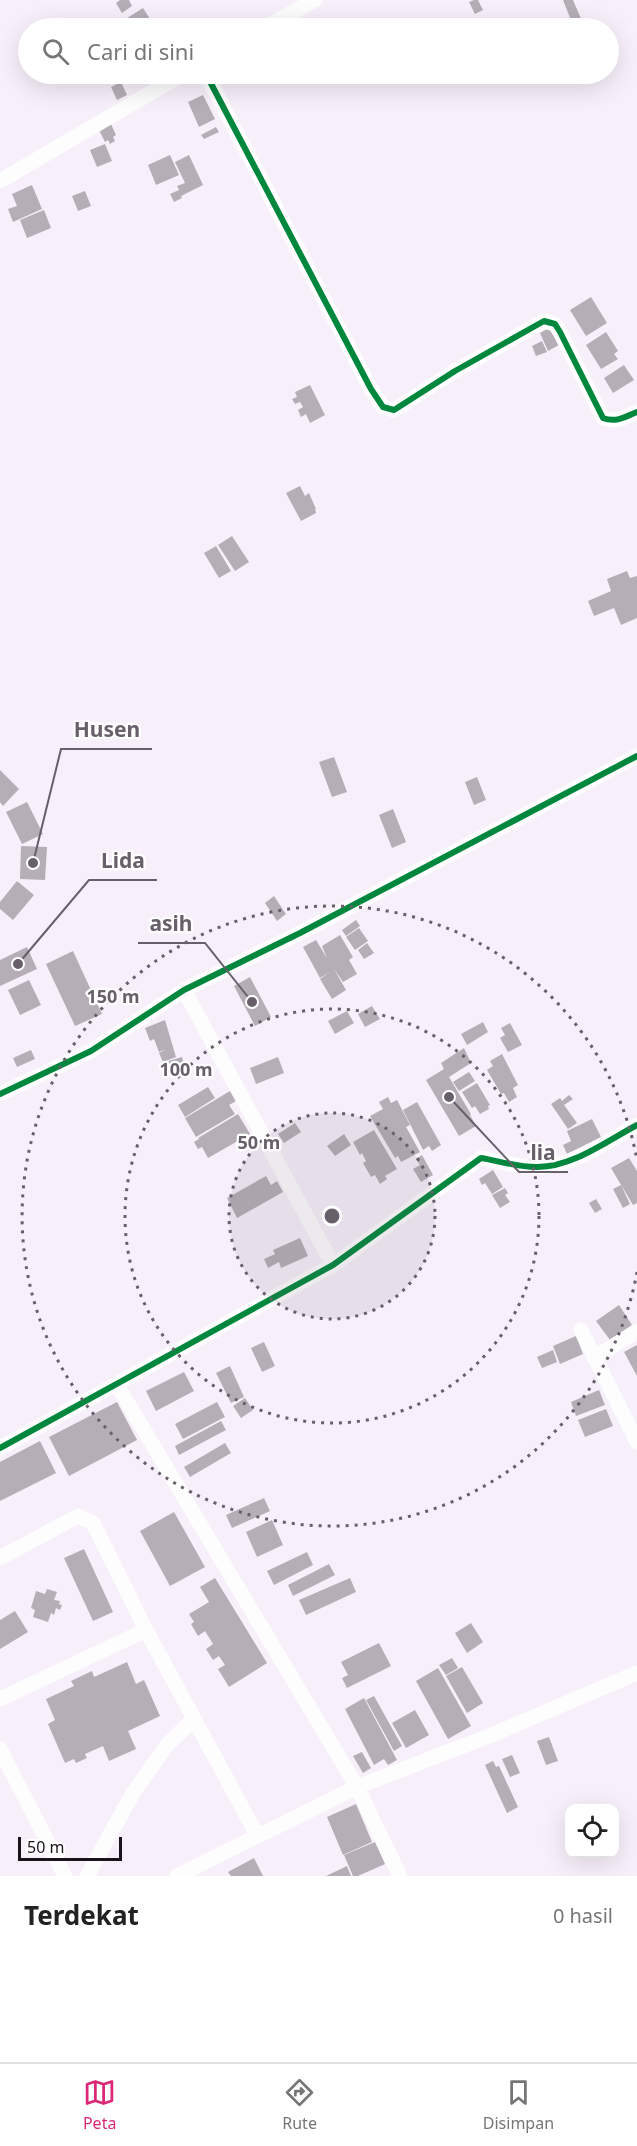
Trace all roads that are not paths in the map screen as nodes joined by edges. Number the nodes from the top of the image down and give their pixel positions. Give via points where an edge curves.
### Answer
1 (315, 0) edge
2 (282, 18) edge
3 (166, 84) edge
4 (211, 84) edge
5 (0, 181) edge
6 (637, 412) edge
7 (637, 756) edge
8 (184, 990) junction
9 (0, 1094) edge
10 (637, 1125) edge
11 (333, 1265) junction
12 (581, 1330) dead end
13 (637, 1331) edge
14 (594, 1358) junction
15 (117, 1385) junction
16 (637, 1442) edge
17 (0, 1448) edge
18 (0, 1558) edge
19 (146, 1630) junction
20 (637, 1673) edge
21 (0, 1699) edge
22 (194, 1719) junction
23 (0, 1749) edge
24 (357, 1787) junction
25 (256, 1835) junction
26 (65, 1876) edge
27 (87, 1876) edge
28 (177, 1876) edge
29 (400, 1876) edge

1 - 2 street
3 - 5 street
4 - 6 street via 383,407 394,410 544,321 555,324 561,332 603,418 619,420
7 - 8 street
8 - 9 street via 91,1051
8 - 11 street
10 - 11 street via 555,1165 537,1167 481,1158
11 - 15 street
12 - 14 street
13 - 14 street
14 - 16 street
15 - 17 street
15 - 24 street
18 - 19 street via 78,1516 88,1520 103,1541
19 - 21 street
19 - 22 street
20 - 24 street
22 - 25 street
22 - 27 street via 167,1745 133,1793
23 - 26 street
24 - 25 street
24 - 29 street
25 - 28 street

